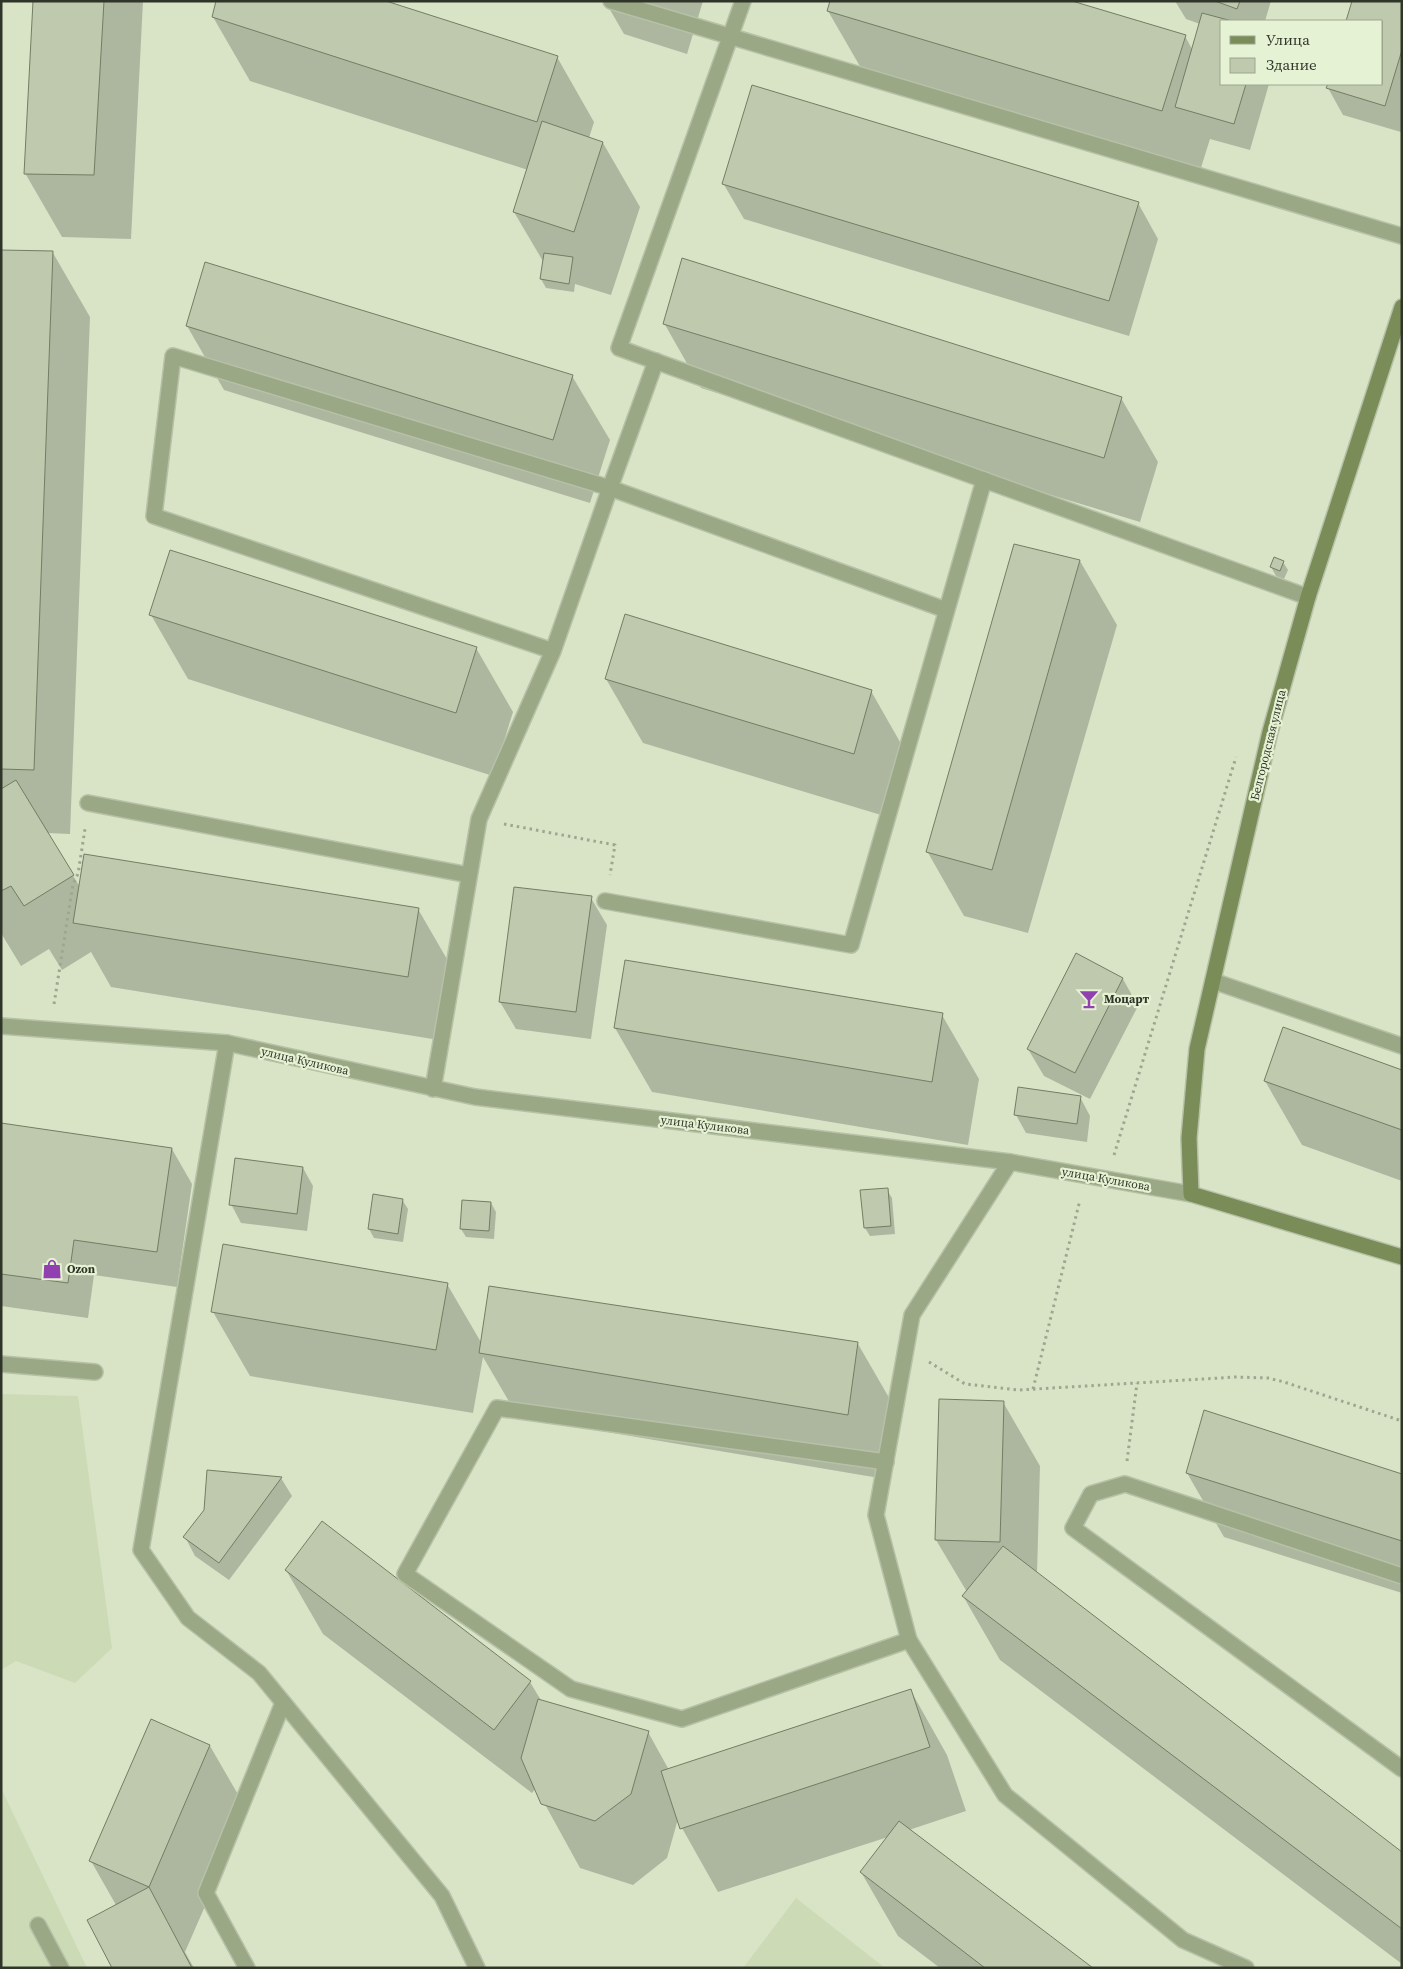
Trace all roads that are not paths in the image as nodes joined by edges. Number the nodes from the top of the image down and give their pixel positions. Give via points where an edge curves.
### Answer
1 (611, 1) edge
2 (743, 1) edge
3 (732, 37) junction
4 (1402, 236) edge
5 (1402, 307) edge
6 (656, 361) junction
7 (984, 480) junction
8 (610, 488) junction
9 (1308, 597) junction
10 (946, 610) junction
11 (553, 651) junction
12 (88, 803) road end
13 (469, 875) junction
14 (605, 901) road end
15 (1213, 981) junction
16 (1, 1026) edge
17 (227, 1044) junction
18 (1402, 1046) edge
19 (433, 1089) junction
20 (1010, 1162) junction
21 (1191, 1194) junction
22 (1402, 1257) edge
23 (1, 1364) edge
24 (96, 1372) dead end
25 (886, 1462) junction
26 (1402, 1576) edge
27 (909, 1640) junction
28 (283, 1703) junction
29 (1402, 1769) edge
30 (38, 1925) dead end
31 (61, 1968) edge
32 (246, 1968) edge
33 (477, 1968) edge
34 (1246, 1968) edge

1 - 3 street
2 - 3 street
3 - 4 street
3 - 6 street via 620,348
5 - 9 main road, Белгородская улица
6 - 7 street
6 - 8 street
7 - 9 street
7 - 10 street
8 - 10 street
8 - 11 street
8 - 11 street via 173,356 154,516
9 - 15 main road, Белгородская улица via 1270,732
10 - 14 street via 851,945
11 - 13 street via 479,819
12 - 13 street
13 - 19 street
15 - 18 street
15 - 21 main road, Белгородская улица via 1197,1049 1189,1138
16 - 17 street, улица Куликова
17 - 19 street, улица Куликова
17 - 28 street via 141,1550 188,1618 259,1674
19 - 20 street, улица Куликова via 476,1097
20 - 21 street, улица Куликова
20 - 25 street via 912,1315
21 - 22 main road, улица Куликова
23 - 24 street
25 - 27 street via 876,1515
25 - 27 street via 498,1408 405,1574 572,1689 682,1719
26 - 29 street via 1125,1484 1091,1494 1073,1528
27 - 34 street via 1005,1795 1183,1940
28 - 32 street via 206,1893
28 - 33 street via 442,1896
30 - 31 street

